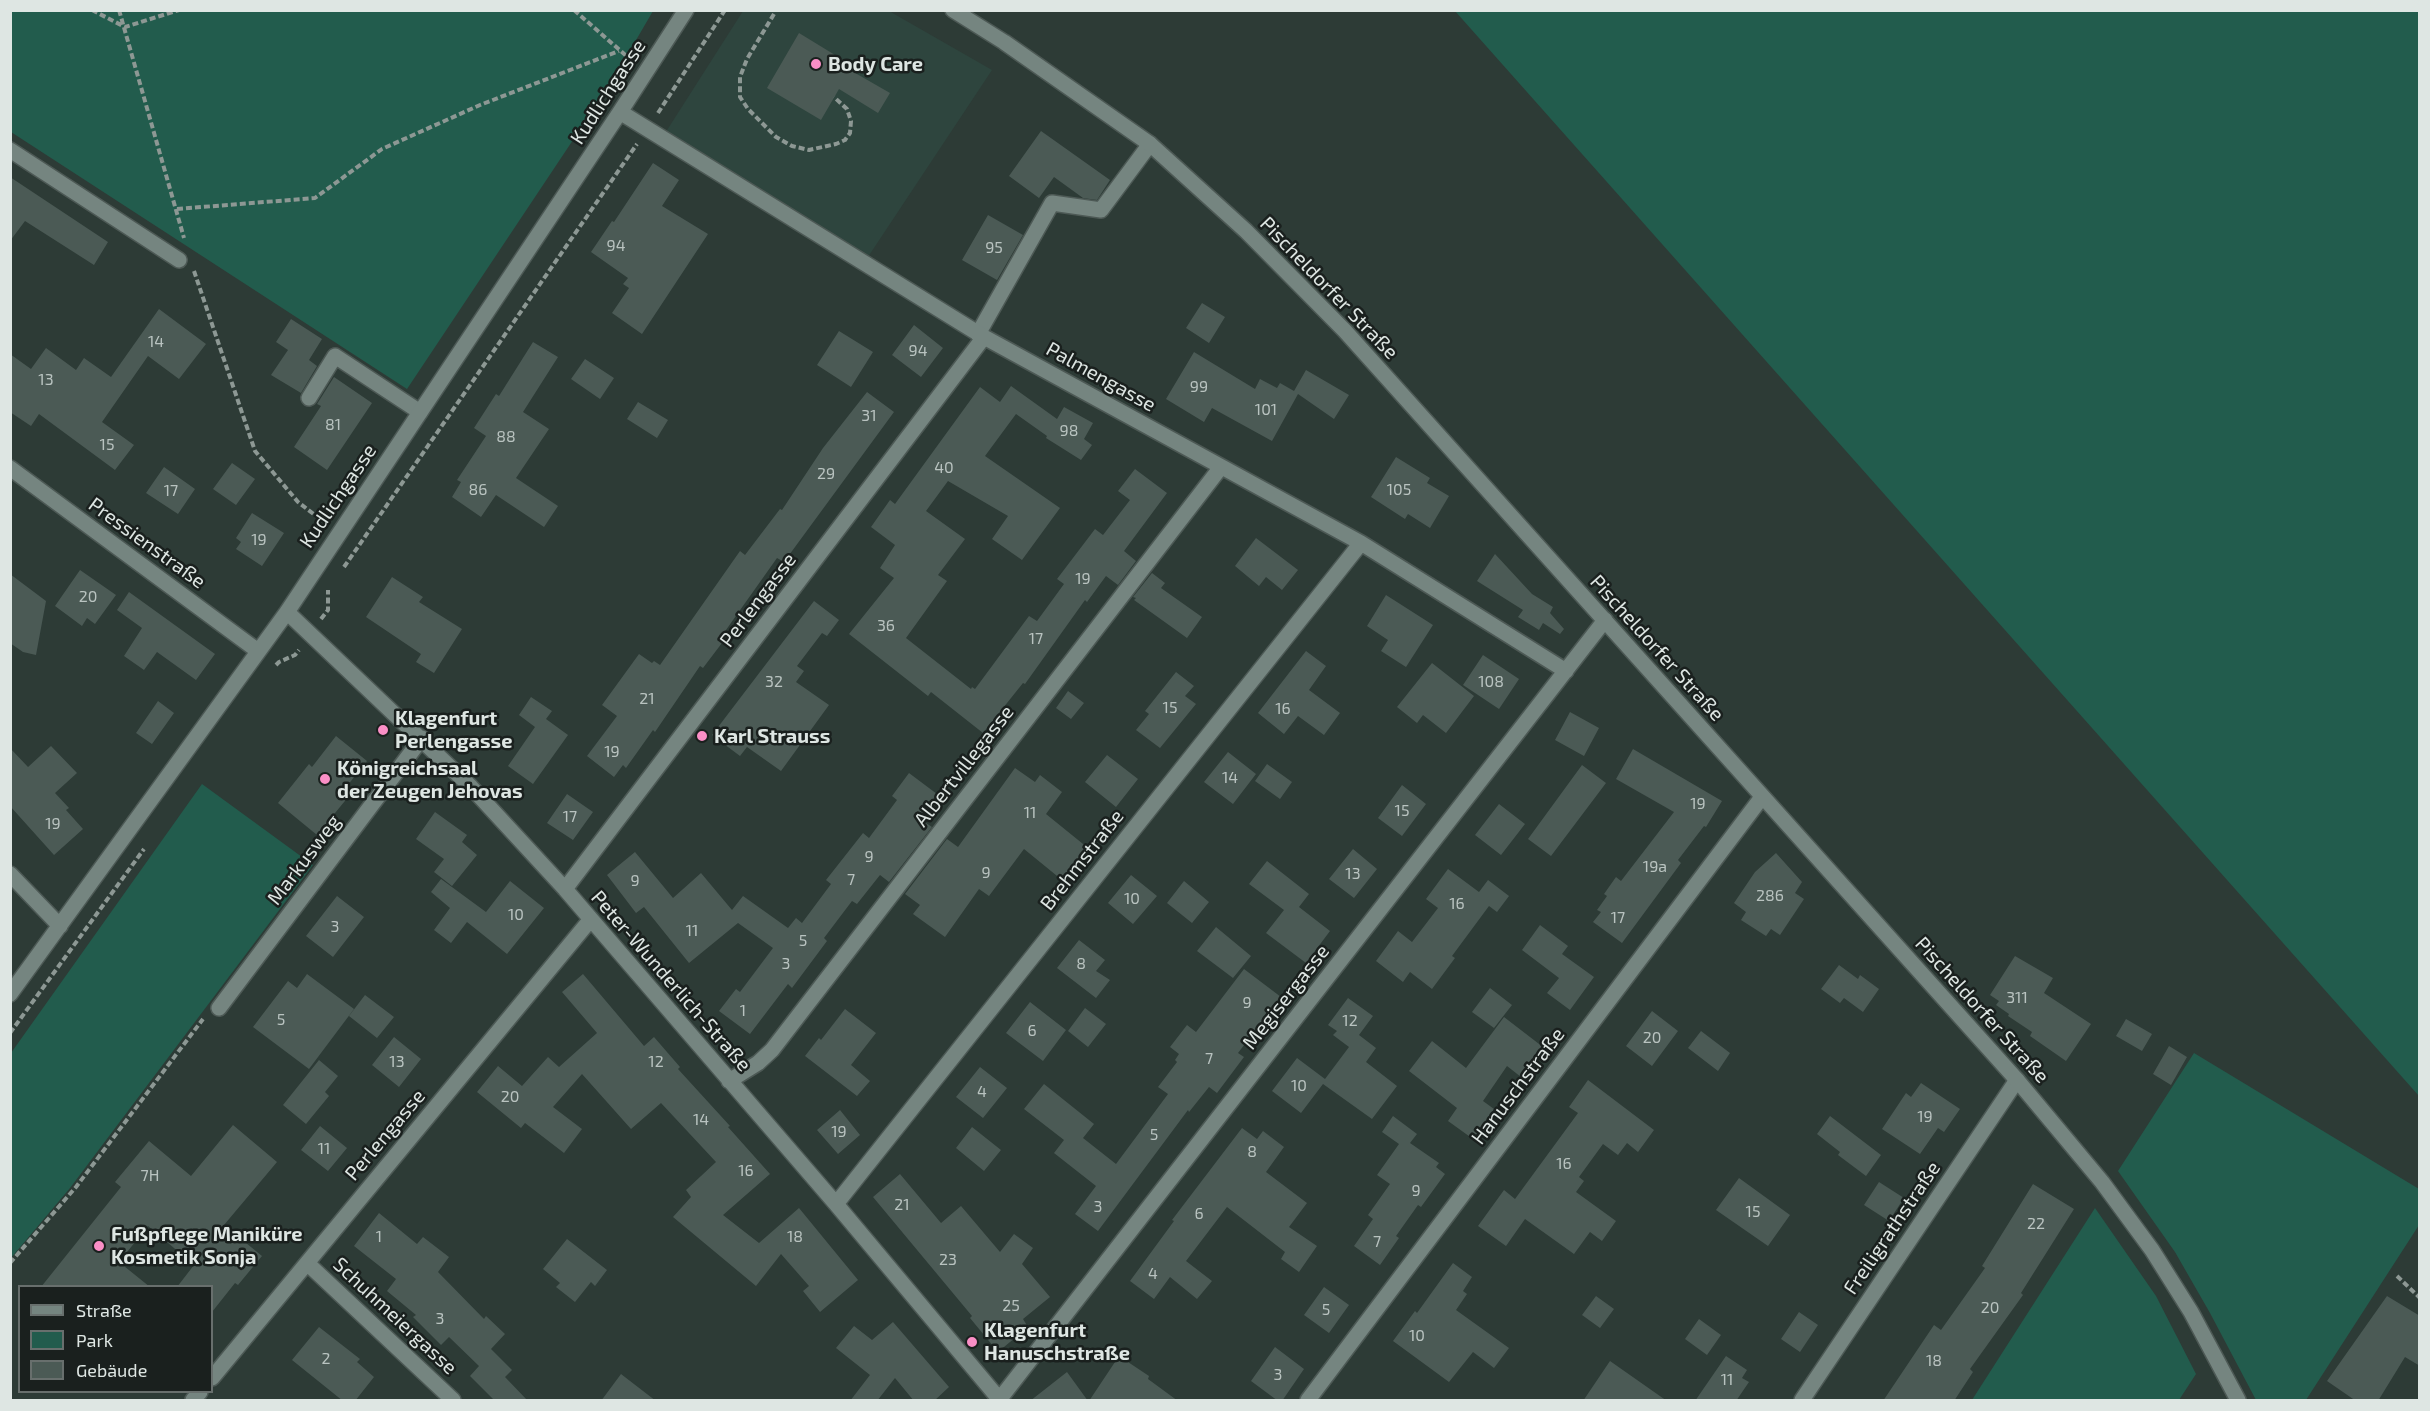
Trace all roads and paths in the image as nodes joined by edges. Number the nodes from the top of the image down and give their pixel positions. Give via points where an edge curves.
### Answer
1 (92, 10) edge
2 (119, 10) edge
3 (179, 10) edge
4 (574, 10) edge
5 (686, 10) edge
6 (725, 10) edge
7 (953, 10) edge
8 (774, 14) dead end
9 (125, 27) junction
10 (619, 51) junction
11 (634, 62) dead end
12 (834, 97) dead end
13 (620, 112) junction
14 (647, 129) junction
15 (1150, 144) junction
16 (10, 150) edge
17 (177, 209) junction
18 (186, 257) junction
19 (981, 335) junction
20 (309, 398) dead end
21 (420, 412) junction
22 (1221, 467) junction
23 (10, 468) edge
24 (327, 524) dead end
25 (1361, 543) junction
26 (340, 573) dead end
27 (333, 583) dead end
28 (328, 610) dead end
29 (287, 612) junction
30 (1605, 620) junction
31 (258, 651) junction
32 (296, 655) dead end
33 (273, 670) dead end
34 (1566, 671) junction
35 (422, 738) junction
36 (1762, 797) junction
37 (146, 845) dead end
38 (10, 874) edge
39 (565, 889) junction
40 (591, 919) junction
41 (60, 926) junction
42 (10, 994) edge
43 (219, 1008) joint
44 (10, 1033) edge
45 (2018, 1080) junction
46 (729, 1081) junction
47 (836, 1204) junction
48 (10, 1263) edge
49 (307, 1263) junction
50 (2397, 1276) dead end
51 (2420, 1298) edge
52 (213, 1377) edge
53 (999, 1400) edge
54 (453, 1401) edge
55 (1308, 1401) edge
56 (1802, 1401) edge
57 (2238, 1401) edge

1 - 9 path
2 - 9 path
3 - 9 path
4 - 10 path
5 - 13 street, Kudlichgasse
6 - 14 path
7 - 15 street, Pischeldorfer Straße
8 - 12 path via 740,77 740,97 748,110 776,137 809,150 846,140 850,133 847,109
9 - 17 path
10 - 11 path
10 - 17 path via 480,105 382,149 315,198
13 - 14 street, Palmengasse
13 - 21 street, Kudlichgasse
14 - 19 street, Palmengasse
14 - 26 path
15 - 19 street, Perlengasse via 1101,210 1052,203
15 - 30 street, Pischeldorfer Straße via 1246,231 1346,331
16 - 18 street
17 - 18 path
18 - 24 path via 255,451 298,502
19 - 22 street, Palmengasse
19 - 39 street, Perlengasse
20 - 21 street via 335,356
21 - 29 street, Kudlichgasse
22 - 25 street, Palmengasse
22 - 46 street, Albertvillegasse via 772,1050
23 - 31 street, Pressienstraße
25 - 34 street, Palmengasse
25 - 47 street, Brehmstraße
27 - 28 path via 327,593
29 - 31 street, Kudlichgasse
29 - 35 street, Peter-Wunderlich-Straße
30 - 34 street, Megisergasse
30 - 36 street, Pischeldorfer Straße
31 - 41 street, Kudlichgasse
32 - 33 path via 279,662
34 - 53 street, Megisergasse
35 - 39 street, Peter-Wunderlich-Straße
35 - 43 street, Markusweg
36 - 45 street, Pischeldorfer Straße
36 - 55 street, Hanuschstraße
37 - 44 path
38 - 41 street
39 - 40 street, Peter-Wunderlich-Straße
40 - 46 street, Peter-Wunderlich-Straße
40 - 49 street, Perlengasse
41 - 42 street, Kudlichgasse
43 - 48 path via 210,1010 76,1187
45 - 56 street, Freiligrathstraße
45 - 57 street, Pischeldorfer Straße via 2152,1250 2191,1312
46 - 47 street, Peter-Wunderlich-Straße
47 - 53 street, Peter-Wunderlich-Straße
49 - 52 street, Perlengasse
49 - 54 street, Schuhmeiergasse
50 - 51 path

